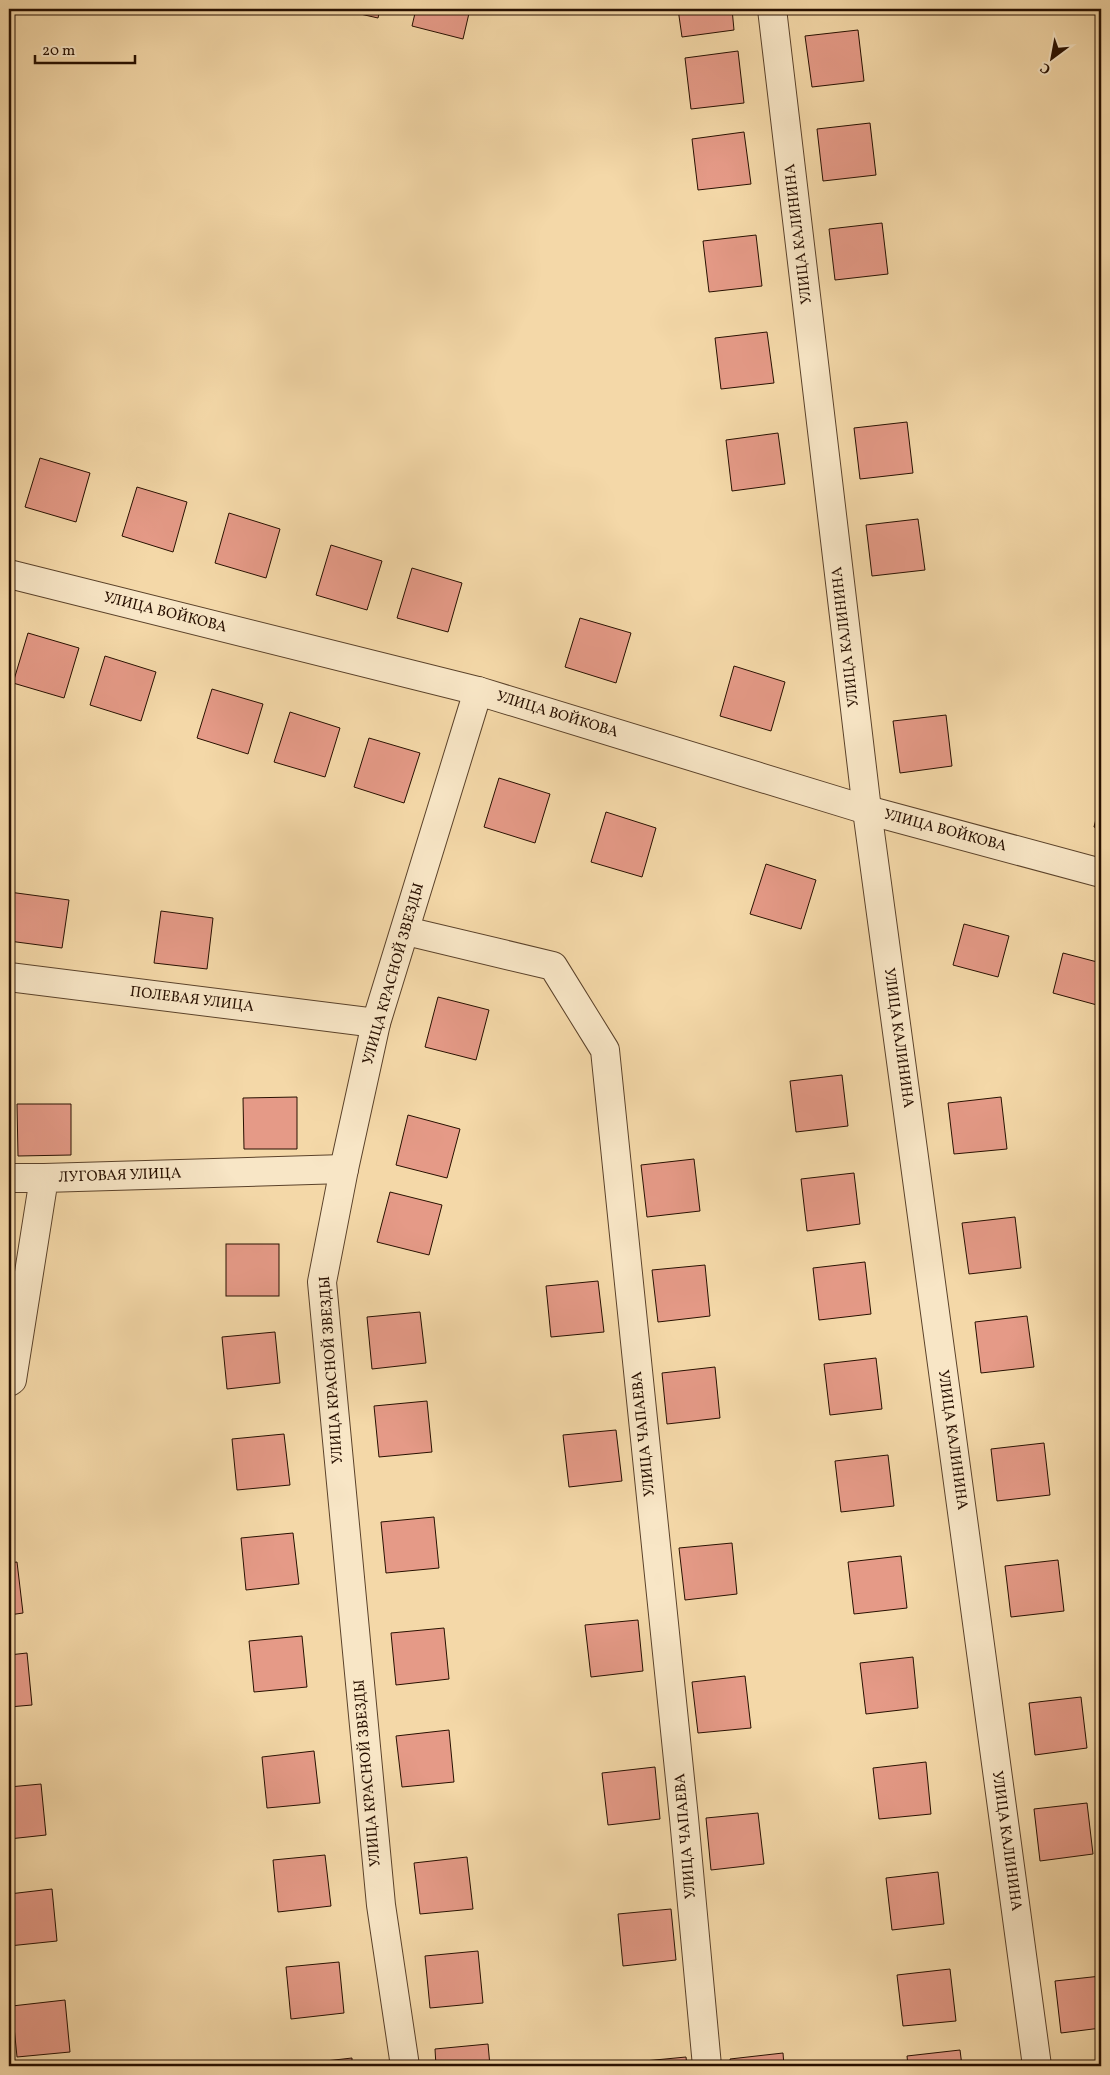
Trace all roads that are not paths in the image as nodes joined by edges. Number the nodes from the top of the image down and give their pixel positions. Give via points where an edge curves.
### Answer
1 (772, 9) edge
2 (9, 574) edge
3 (478, 691) junction
4 (867, 810) junction
5 (1101, 873) edge
6 (406, 931) junction
7 (9, 976) edge
8 (376, 1023) junction
9 (344, 1169) junction
10 (9, 1178) edge
11 (44, 1178) junction
12 (9, 1382) edge
13 (405, 2066) edge
14 (707, 2066) edge
15 (1037, 2066) edge

1 - 4 street, УЛИЦА КАЛИНИНА
2 - 3 street, УЛИЦА ВОЙКОВА
3 - 4 street, УЛИЦА ВОЙКОВА
3 - 6 street, УЛИЦА КРАСНОЙ ЗВЕЗДЫ
4 - 5 street, УЛИЦА ВОЙКОВА
4 - 15 street, УЛИЦА КАЛИНИНА
6 - 8 street, УЛИЦА КРАСНОЙ ЗВЕЗДЫ
6 - 14 street, УЛИЦА ЧАПАЕВА via 554,966 605,1050
7 - 8 street, ПОЛЕВАЯ УЛИЦА
8 - 9 street, УЛИЦА КРАСНОЙ ЗВЕЗДЫ
9 - 11 street, ЛУГОВАЯ УЛИЦА
9 - 13 street, УЛИЦА КРАСНОЙ ЗВЕЗДЫ via 322,1282 381,1904
10 - 11 street
11 - 12 street, ЛУГОВАЯ УЛИЦА via 12,1380

